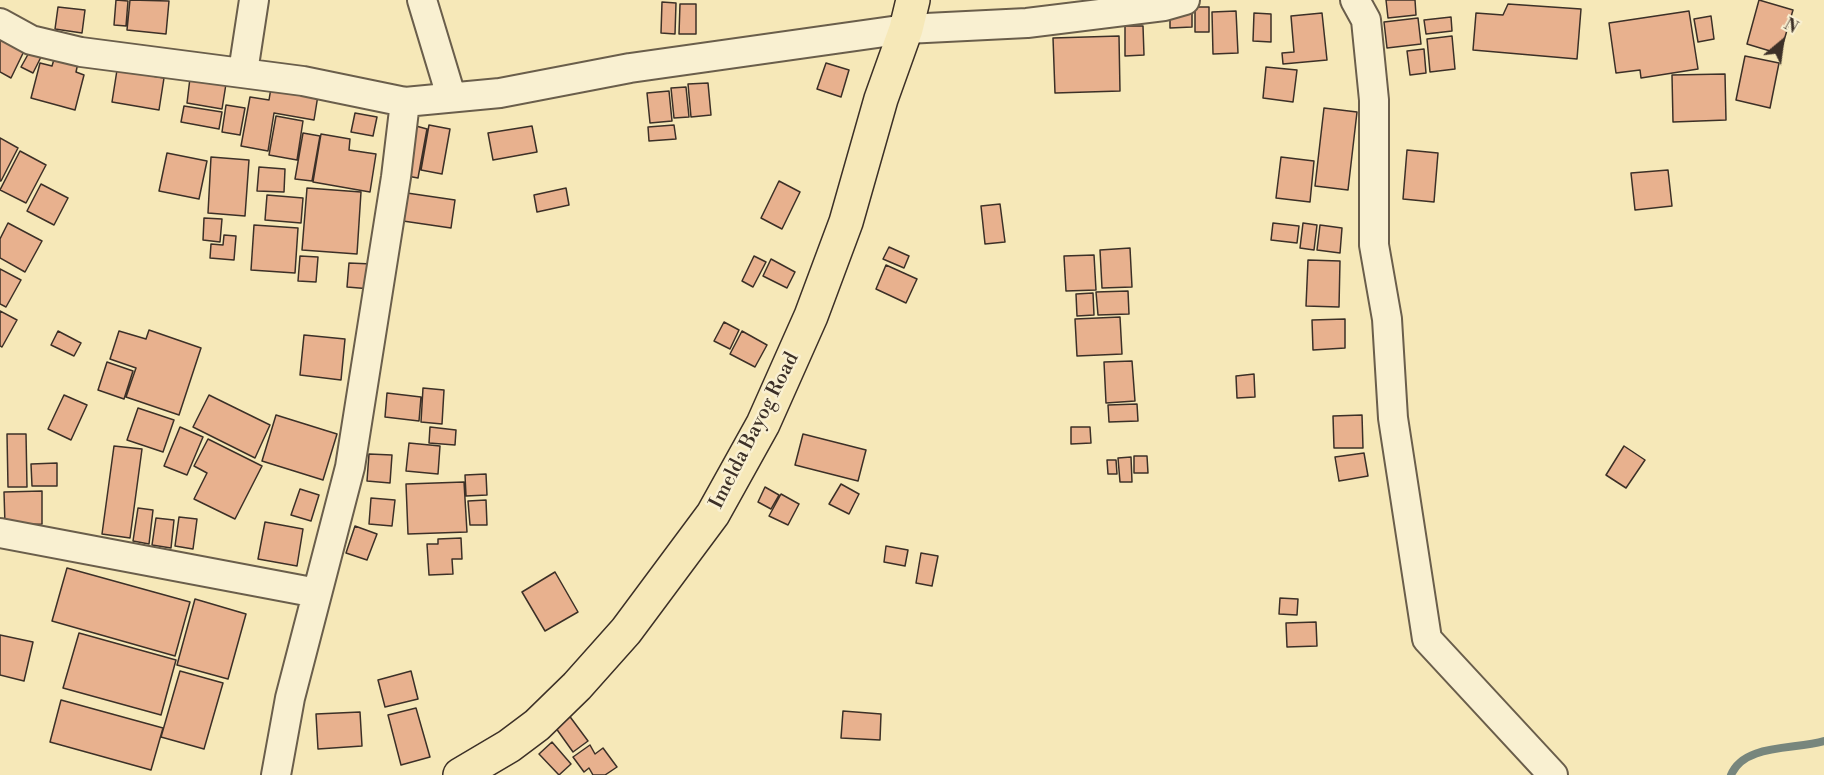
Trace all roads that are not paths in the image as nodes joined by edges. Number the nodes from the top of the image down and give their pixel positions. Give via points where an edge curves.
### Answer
1 (254, 0) edge
2 (423, 0) edge
3 (1185, 0) edge
4 (1355, 0) edge
5 (910, 14) edge
6 (0, 23) edge
7 (243, 72) junction
8 (451, 96) junction
9 (405, 102) junction
10 (0, 533) edge
11 (317, 593) junction
12 (276, 775) edge
13 (460, 775) edge
14 (1553, 775) edge

1 - 7 street
2 - 8 street
3 - 5 street via 1027,23
4 - 14 street via 1366,20 1374,100 1374,244 1387,319 1393,418 1427,639
5 - 8 street via 500,93
5 - 13 main road, Imelda Bayog Road via 846,222 811,316 763,424 713,514 626,631 577,686 537,725
6 - 7 street via 31,40 81,51
7 - 9 street
8 - 9 street
9 - 11 street via 350,467
10 - 11 street
11 - 12 street via 290,698

